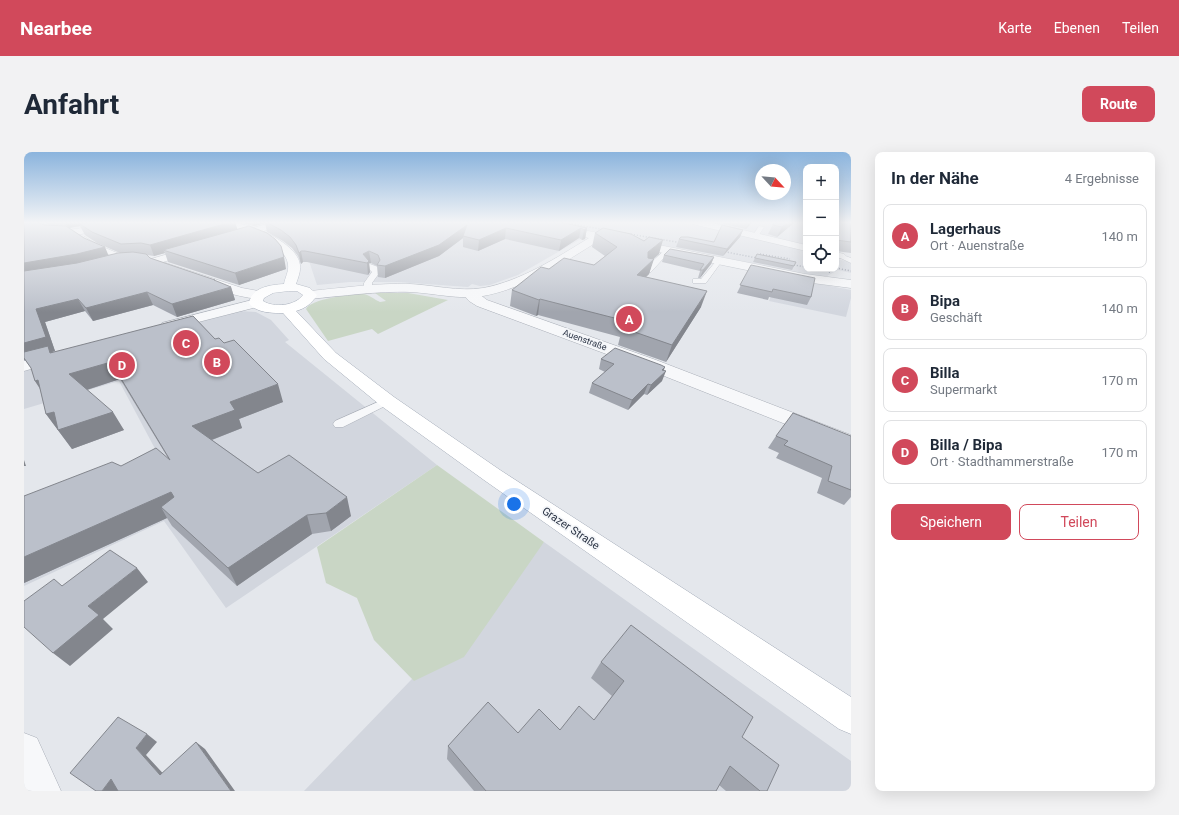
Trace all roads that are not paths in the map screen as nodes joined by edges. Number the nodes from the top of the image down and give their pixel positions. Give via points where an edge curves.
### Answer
1 (109, 252) edge
2 (183, 252) edge
3 (287, 252) edge
4 (572, 252) edge
5 (666, 252) edge
6 (676, 252) edge
7 (839, 256) edge
8 (719, 261) junction
9 (851, 261) edge
10 (105, 265) edge
11 (370, 266) edge
12 (648, 270) edge
13 (696, 281) dead end
14 (851, 284) edge
15 (368, 290) junction
16 (470, 294) junction
17 (310, 295) junction
18 (288, 298) junction
19 (258, 299) junction
20 (150, 330) edge
21 (70, 353) edge
22 (24, 366) edge
23 (388, 401) junction
24 (339, 424) dead end
25 (851, 443) edge
26 (851, 717) edge
27 (24, 751) edge
28 (42, 791) edge

1 - 10 street via 129,259
2 - 19 street via 151,260
3 - 18 main road via 294,266
4 - 16 street via 532,275 494,290
5 - 12 lane
6 - 8 street
7 - 9 lane
8 - 13 lane via 703,281
8 - 14 street
11 - 15 lane via 376,272 368,283
15 - 16 street, Auenstraße via 410,288
15 - 17 street, Auenstraße
16 - 25 street, Auenstraße via 482,303 650,364
17 - 18 main road via 303,289
17 - 18 main road via 304,303
18 - 19 main road via 272,289
18 - 19 main road via 267,308
18 - 23 main road, Grazer Straße via 330,356
19 - 20 street via 191,324
21 - 22 street
23 - 24 lane
23 - 26 main road, Grazer Straße via 492,475
27 - 28 street

